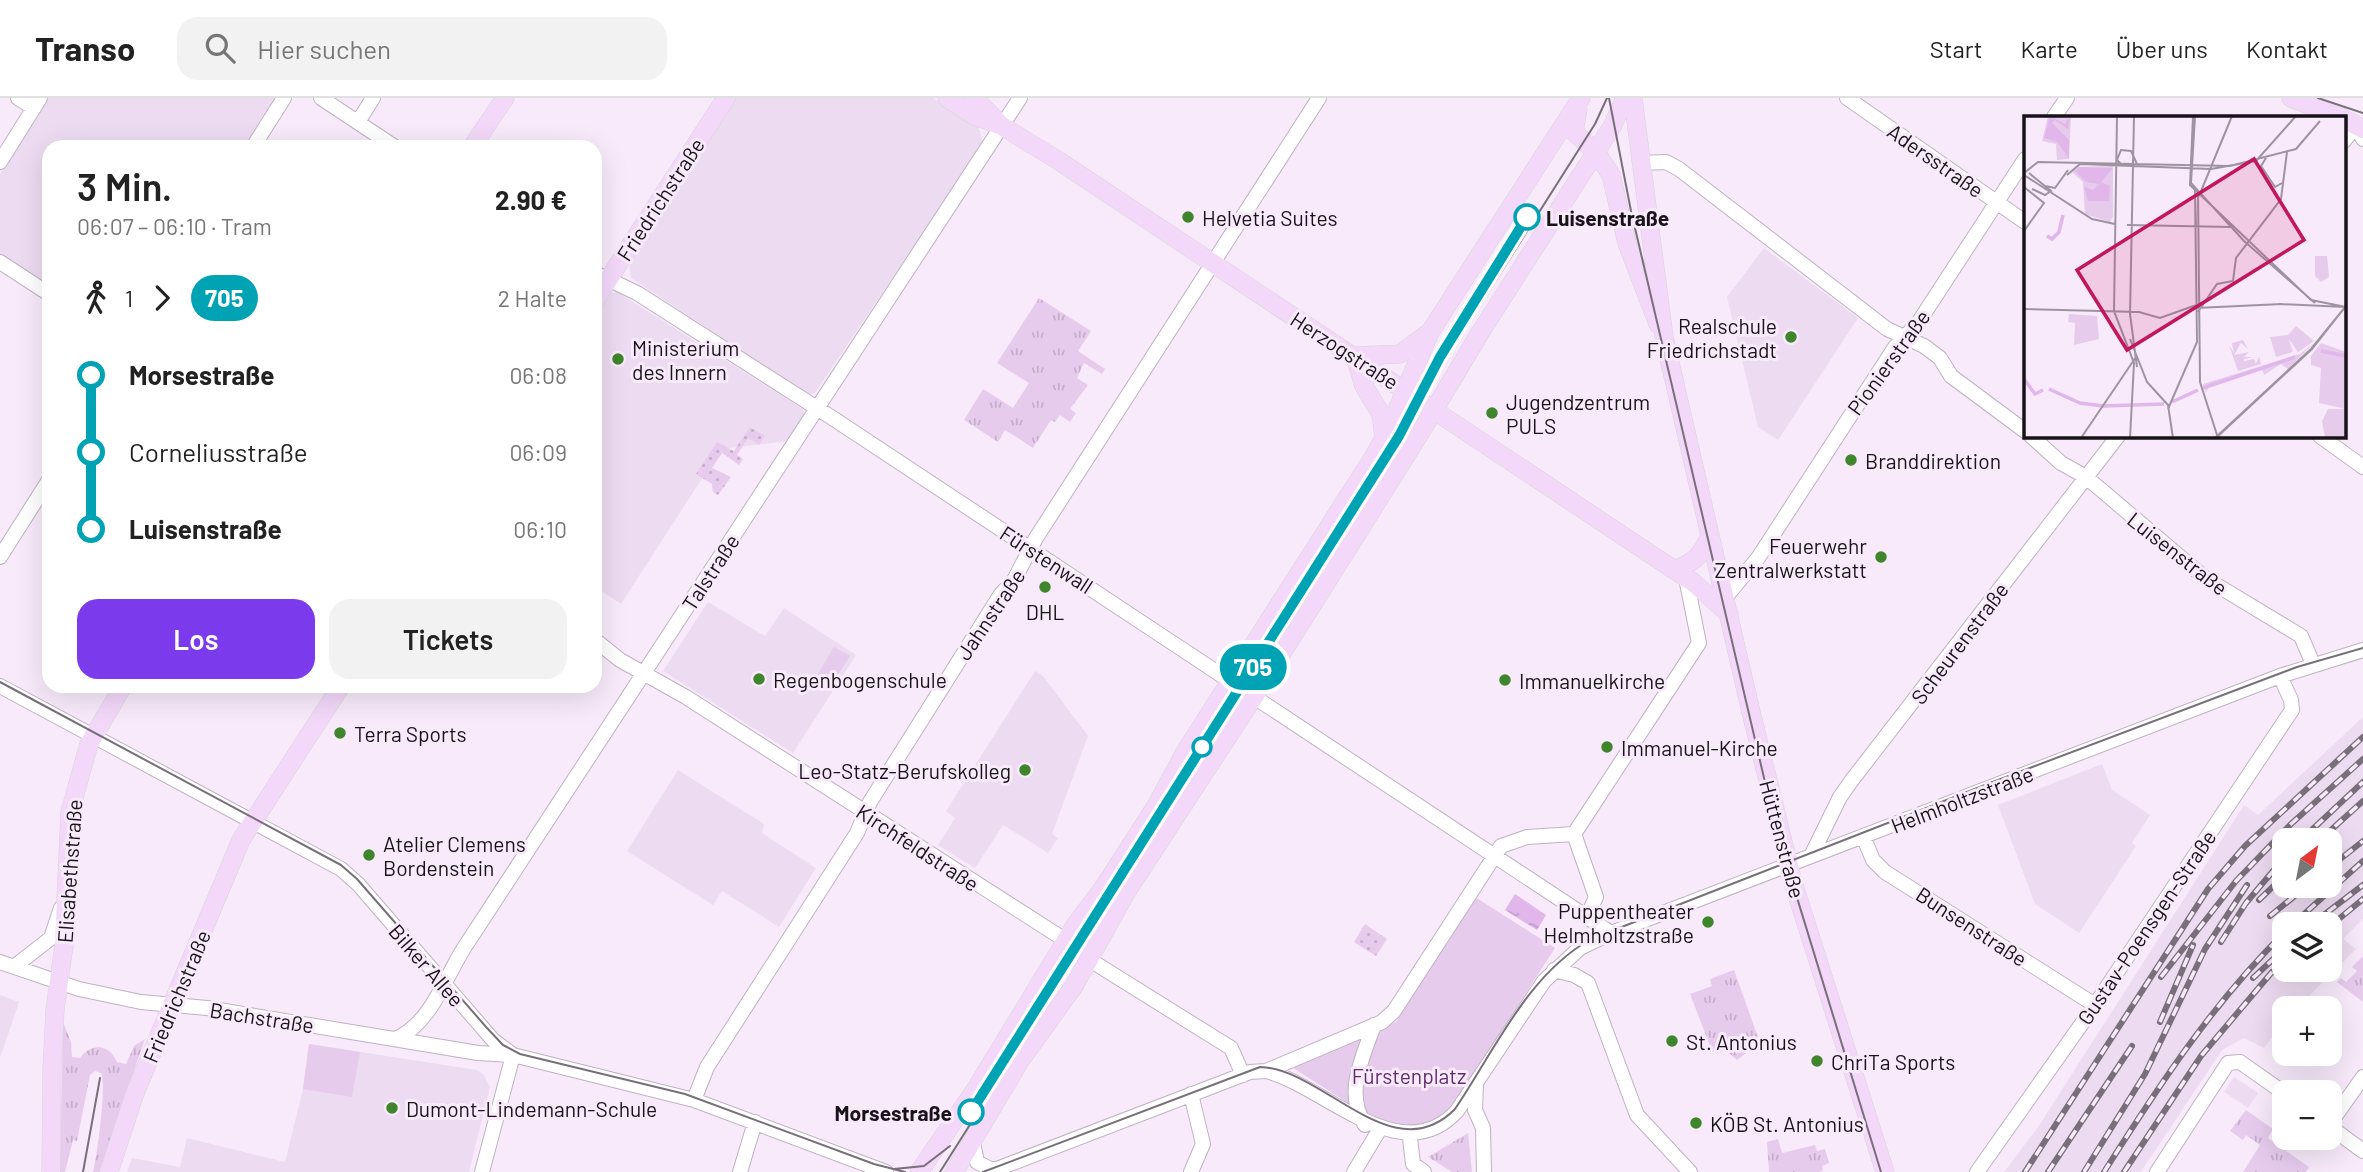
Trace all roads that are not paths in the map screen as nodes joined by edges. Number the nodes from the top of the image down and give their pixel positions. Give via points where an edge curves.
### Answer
1 (18, 98) edge
2 (284, 98) edge
3 (321, 98) edge
4 (373, 98) edge
5 (505, 98) edge
6 (726, 98) edge
7 (947, 98) edge
8 (974, 98) edge
9 (1020, 98) edge
10 (1319, 98) edge
11 (1581, 98) edge
12 (1847, 98) edge
13 (2067, 98) edge
14 (2291, 98) edge
15 (1635, 100) edge
16 (37, 103) edge
17 (2055, 116) edge
18 (2334, 116) edge
19 (358, 122) junction
20 (1002, 126) junction
21 (257, 140) edge
22 (385, 140) edge
23 (477, 140) edge
24 (1596, 152) junction
25 (2024, 160) edge
26 (0, 162) edge
27 (1642, 163) junction
28 (1996, 201) junction
29 (2024, 221) edge
30 (0, 262) edge
31 (1214, 263) junction
32 (602, 276) edge
33 (42, 289) edge
34 (1430, 332) junction
35 (1664, 337) junction
36 (1904, 337) junction
37 (1355, 356) junction
38 (1406, 390) junction
39 (816, 408) junction
40 (1435, 410) junction
41 (2024, 430) edge
42 (1384, 437) junction
43 (2033, 438) edge
44 (2116, 438) edge
45 (2323, 438) edge
46 (2357, 460) edge
47 (2363, 467) edge
48 (2086, 477) junction
49 (42, 491) edge
50 (1710, 535) junction
51 (1032, 549) junction
52 (0, 557) edge
53 (1680, 574) junction
54 (1727, 606) junction
55 (602, 645) edge
56 (2363, 650) edge
57 (2314, 664) junction
58 (644, 675) junction
59 (2280, 676) junction
60 (1232, 680) junction
61 (0, 685) edge
62 (119, 693) edge
63 (336, 693) edge
64 (1255, 695) junction
65 (93, 735) junction
66 (866, 813) junction
67 (252, 822) junction
68 (1574, 834) junction
69 (1863, 836) junction
70 (1494, 856) junction
71 (1811, 856) junction
72 (1788, 865) junction
73 (66, 889) junction
74 (1587, 917) junction
75 (1611, 933) junction
76 (1060, 937) junction
77 (1090, 960) junction
78 (0, 962) edge
79 (15, 966) junction
80 (1554, 970) junction
81 (59, 982) junction
82 (442, 982) junction
83 (1041, 982) junction
84 (172, 1005) junction
85 (2095, 1005) junction
86 (1056, 1012) junction
87 (1374, 1025) junction
88 (395, 1039) junction
89 (513, 1055) junction
90 (1266, 1071) junction
91 (1243, 1075) junction
92 (2363, 1077) edge
93 (1476, 1083) junction
94 (2272, 1085) edge
95 (1191, 1094) junction
96 (694, 1100) junction
97 (2342, 1107) edge
98 (755, 1122) junction
99 (1372, 1129) junction
100 (2342, 1136) edge
101 (1410, 1138) junction
102 (973, 1143) junction
103 (2363, 1151) edge
104 (995, 1170) edge
105 (51, 1172) edge
106 (109, 1172) edge
107 (482, 1172) edge
108 (740, 1172) edge
109 (886, 1172) edge
110 (919, 1172) edge
111 (954, 1172) edge
112 (1191, 1172) edge
113 (1354, 1172) edge
114 (1424, 1172) edge
115 (1484, 1172) edge
116 (1690, 1172) edge
117 (1885, 1172) edge
118 (1978, 1172) edge
119 (2157, 1172) edge

1 - 16 street
2 - 21 street
3 - 19 street
4 - 19 street
5 - 23 main road
6 - 32 main road, Friedrichstraße
7 - 20 main road, Herzogstraße
8 - 20 main road, Herzogstraße
9 - 20 street, Talstraße
10 - 31 street, Jahnstraße
11 - 24 main road, Hüttenstraße via 1574,132
11 - 34 main road
12 - 28 street, Adersstraße
13 - 17 street
14 - 18 main road
15 - 24 main road
15 - 27 main road, Hüttenstraße
16 - 26 street
19 - 22 street
20 - 31 main road, Herzogstraße
20 - 39 street, Talstraße
24 - 35 main road, Hüttenstraße via 1611,174 1627,243
24 - 40 main road
25 - 28 street, Pionierstraße
27 - 35 main road, Hüttenstraße
27 - 36 street via 1673,164 1887,329
28 - 29 street, Adersstraße
28 - 36 street, Pionierstraße via 1918,323
30 - 33 street
31 - 37 main road, Herzogstraße
31 - 51 street, Jahnstraße
32 - 39 street, Fürstenwall via 637,293
34 - 37 main road via 1399,354
34 - 38 main road
35 - 50 main road, Hüttenstraße
36 - 41 street via 1940,358 1951,376
36 - 54 street, Pionierstraße
37 - 38 main road, Herzogstraße
37 - 42 main road via 1364,386 1381,415
38 - 40 main road, Herzogstraße
38 - 42 main road
39 - 51 street, Fürstenwall
39 - 58 street, Talstraße
40 - 53 main road, Herzogstraße
40 - 64 main road
42 - 60 main road
43 - 48 street, Luisenstraße via 2061,463
44 - 48 street, Scheurenstraße
45 - 46 street
46 - 47 street
48 - 57 street, Luisenstraße via 2206,578 2301,636
48 - 71 street, Scheurenstraße via 1846,788
49 - 52 street
50 - 53 main road via 1695,561
50 - 54 main road, Hüttenstraße
51 - 60 street, Fürstenwall
51 - 66 street, Jahnstraße
53 - 54 main road, Herzogstraße
53 - 68 street via 1699,643
54 - 72 main road, Hüttenstraße
55 - 58 street, Kirchfeldstraße
56 - 57 street
57 - 59 street, Helmholtzstraße
58 - 66 street, Kirchfeldstraße
58 - 82 street, Talstraße
59 - 69 street, Helmholtzstraße
59 - 85 street, Gustav-Poensgen-Straße via 2292,710
60 - 64 street, Fürstenwall
60 - 76 main road via 1112,876
61 - 65 street, Bilker Allee
62 - 65 main road, Elisabethstraße
63 - 67 main road, Friedrichstraße
64 - 70 street, Fürstenwall
64 - 77 main road via 1128,891
65 - 67 street, Bilker Allee
65 - 73 main road, Elisabethstraße via 71,804
66 - 76 street, Kirchfeldstraße
66 - 96 street, Jahnstraße via 707,1067
67 - 82 street, Bilker Allee via 347,874
67 - 84 main road, Friedrichstraße
68 - 70 street via 1507,842
68 - 74 street via 1596,897
69 - 71 street, Helmholtzstraße
69 - 85 street, Bunsenstraße via 1873,860 1885,872
70 - 74 street
70 - 87 street via 1394,1011
71 - 72 street, Helmholtzstraße
72 - 75 street, Helmholtzstraße
72 - 117 main road, Hüttenstraße
73 - 79 street via 51,937
73 - 81 main road, Elisabethstraße
74 - 75 street
75 - 80 street via 1580,948
76 - 83 main road
77 - 86 main road
77 - 91 street via 1231,1048
78 - 79 street, Bachstraße
79 - 81 street, Bachstraße
80 - 93 street
80 - 116 street via 1588,983 1637,1115
81 - 84 street, Bachstraße
81 - 105 main road via 51,1078
82 - 88 street, Talstraße via 421,1021
82 - 89 street, Bilker Allee via 493,1040
83 - 86 main road via 1052,980 1060,986 1053,1002
83 - 110 main road
84 - 88 street, Bachstraße
84 - 106 main road, Friedrichstraße via 135,1093
85 - 118 street, Gustav-Poensgen-Straße
86 - 102 main road via 1020,1060
87 - 90 street
87 - 99 street via 1356,1077 1357,1108
88 - 89 street, Bachstraße
89 - 96 street, Bilker Allee
89 - 107 street
90 - 91 street
90 - 99 street via 1292,1080
91 - 95 street
92 - 97 street
93 - 101 street via 1442,1128
93 - 115 street
94 - 119 street via 2233,1060 2222,1069
95 - 104 street
95 - 112 street via 1203,1144
96 - 98 street, Bilker Allee
98 - 108 street
98 - 109 street, Bilker Allee
99 - 101 street
99 - 113 street
100 - 103 street
101 - 114 street via 1413,1164
102 - 104 street via 977,1162
102 - 111 main road

